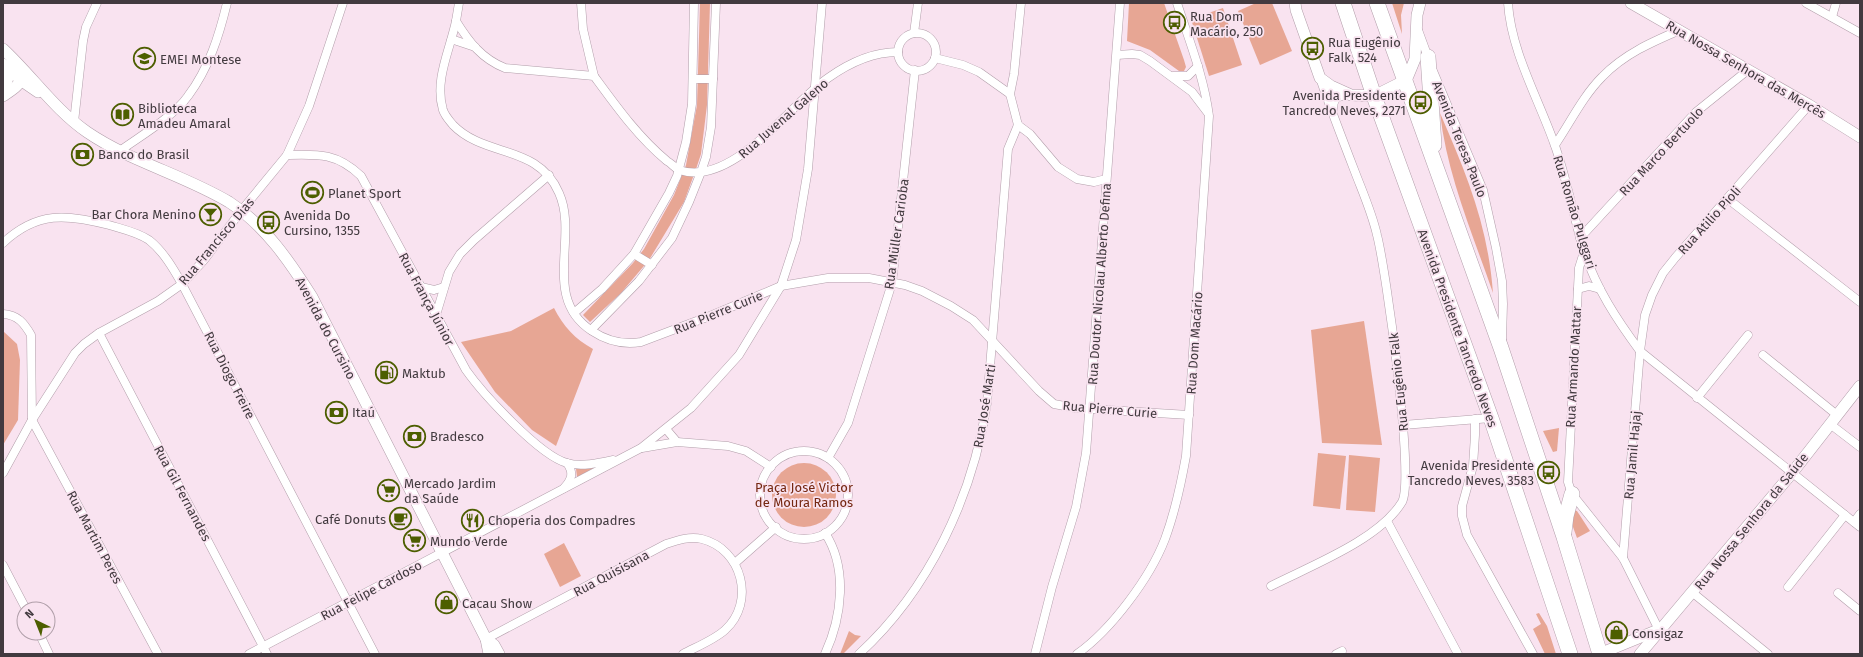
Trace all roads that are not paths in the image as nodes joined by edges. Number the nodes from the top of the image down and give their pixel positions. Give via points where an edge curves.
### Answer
1 (97, 3) edge
2 (228, 3) edge
3 (343, 3) edge
4 (459, 3) edge
5 (581, 3) edge
6 (694, 3) edge
7 (716, 3) edge
8 (822, 3) edge
9 (918, 3) edge
10 (1021, 3) edge
11 (1120, 3) edge
12 (1177, 3) edge
13 (1343, 3) edge
14 (1377, 3) edge
15 (1420, 3) edge
16 (1508, 3) edge
17 (1631, 3) edge
18 (1806, 3) edge
19 (1836, 3) edge
20 (1293, 5) edge
21 (1832, 17) junction
22 (456, 21) junction
23 (1417, 25) junction
24 (1680, 30) junction
25 (914, 33) junction
26 (1860, 33) edge
27 (450, 41) junction
28 (474, 47) junction
29 (898, 52) junction
30 (1117, 55) junction
31 (1428, 57) junction
32 (934, 58) junction
33 (7, 60) edge
34 (1198, 66) junction
35 (915, 70) junction
36 (1748, 70) junction
37 (23, 75) junction
38 (594, 76) junction
39 (1172, 76) junction
40 (1320, 78) junction
41 (693, 79) junction
42 (714, 79) junction
43 (1404, 81) junction
44 (815, 89) junction
45 (5, 93) edge
46 (42, 94) junction
47 (1010, 94) junction
48 (1351, 95) junction
49 (1374, 96) junction
50 (1809, 105) junction
51 (1333, 113) junction
52 (1209, 116) junction
53 (74, 122) junction
54 (1018, 125) junction
55 (1860, 137) edge
56 (1555, 145) junction
57 (121, 150) junction
58 (287, 155) junction
59 (1436, 164) junction
60 (679, 170) junction
61 (701, 172) junction
62 (549, 175) junction
63 (1106, 179) junction
64 (1728, 199) junction
65 (241, 211) junction
66 (1580, 238) junction
67 (3, 242) edge
68 (1584, 252) junction
69 (634, 254) junction
70 (652, 266) junction
71 (892, 282) junction
72 (182, 284) junction
73 (781, 286) junction
74 (420, 287) junction
75 (444, 287) junction
76 (1578, 289) junction
77 (1600, 289) junction
78 (1860, 302) edge
79 (574, 313) junction
80 (3, 314) edge
81 (436, 315) junction
82 (591, 330) junction
83 (99, 333) junction
84 (1748, 335) dead end
85 (993, 340) junction
86 (1501, 348) junction
87 (1640, 351) junction
88 (1763, 355) dead end
89 (1860, 386) edge
90 (1697, 398) junction
91 (1090, 408) junction
92 (1189, 415) junction
93 (1837, 415) junction
94 (1491, 418) junction
95 (1475, 419) junction
96 (32, 420) junction
97 (1830, 424) junction
98 (1403, 425) junction
99 (666, 429) junction
100 (677, 442) junction
101 (1860, 447) edge
102 (641, 448) junction
103 (623, 457) junction
104 (828, 458) junction
105 (567, 463) junction
106 (771, 467) junction
107 (3, 473) edge
108 (1792, 473) junction
109 (1570, 488) junction
110 (562, 490) junction
111 (1860, 514) edge
112 (1845, 515) junction
113 (1387, 521) junction
114 (1857, 524) edge
115 (776, 527) junction
116 (825, 533) junction
117 (1564, 537) junction
118 (443, 551) junction
119 (1624, 558) junction
120 (735, 563) junction
121 (3, 565) edge
122 (1271, 586) dead end
123 (1788, 588) dead end
124 (1693, 592) junction
125 (1838, 593) dead end
126 (22, 601) edge
127 (348, 602) junction
128 (1860, 611) edge
129 (1659, 630) junction
130 (486, 639) junction
131 (43, 641) edge
132 (265, 650) edge
133 (49, 654) edge
134 (158, 654) edge
135 (249, 654) edge
136 (375, 654) edge
137 (489, 654) edge
138 (499, 654) edge
139 (683, 654) edge
140 (826, 654) edge
141 (859, 654) edge
142 (1035, 654) edge
143 (1077, 654) edge
144 (1458, 654) edge
145 (1533, 654) edge
146 (1570, 654) edge
147 (1599, 654) edge
148 (1640, 654) edge
149 (1768, 654) edge

1 - 53 street via 82,41
2 - 57 street via 217,41 205,69 188,97 164,119
3 - 58 street, Rua Francisco Dias via 309,106
4 - 22 street
5 - 38 street
6 - 41 street
7 - 42 street
8 - 44 street, Rua Felipe Cardoso
9 - 25 street
10 - 47 street
11 - 30 street, Rua Doutor Nicolau Alberto Defina
12 - 34 street, Rua Dom Macário
13 - 49 highway, Avenida Presidente Tancredo Neves
14 - 43 highway
15 - 23 main road, Avenida Teresa Paulo
16 - 56 street, Rua Romão Pulggari via 1516,44
17 - 24 main road, Rua Nossa Senhora das Mercês
18 - 21 street
19 - 21 street
20 - 40 main road, Rua Eugênio Falk
21 - 26 street
22 - 27 street, Rua Pierre Curie
22 - 28 street
23 - 31 street, Avenida Teresa Paulo
23 - 43 main road via 1414,58
24 - 36 main road, Rua Nossa Senhora das Mercês
24 - 56 street via 1632,52 1612,68 1590,92
25 - 29 street via 901,42
25 - 32 street via 929,38 935,47
27 - 28 street
27 - 62 street, Rua Pierre Curie via 440,87 443,110 447,117 457,129 475,141 526,158
28 - 38 street via 495,64 505,68
29 - 35 street via 905,66
29 - 44 street, Rua Juvenal Galeno via 886,52 852,63 827,78
30 - 39 street via 1140,55
30 - 63 street, Rua Doutor Nicolau Alberto Defina
31 - 59 highway
31 - 86 street, Avenida Teresa Paulo via 1483,190 1502,281
32 - 35 street via 927,67
32 - 47 street via 974,70
33 - 37 main road, Avenida do Cursino
33 - 45 main road
34 - 39 street via 1188,76
34 - 52 street, Rua Dom Macário via 1207,96
35 - 71 street, Rua Müller Carioba
36 - 50 main road, Rua Nossa Senhora das Mercês
36 - 66 street, Rua Marco Bertuolo via 1696,112
37 - 45 main road
37 - 46 main road, Avenida do Cursino
38 - 60 street via 649,145
39 - 52 street via 1192,92
40 - 48 main road
40 - 51 street, Rua Eugênio Falk
41 - 42 street
41 - 60 street via 686,142
42 - 61 street via 711,127
43 - 49 main road
43 - 59 highway
44 - 61 street, Rua Juvenal Galeno via 735,160
44 - 73 street, Rua Felipe Cardoso via 808,169 796,240
45 - 46 main road via 26,88
46 - 53 main road, Avenida do Cursino
47 - 54 street
48 - 49 main road
48 - 51 street via 1336,98
49 - 94 highway, Avenida Presidente Tancredo Neves
50 - 55 main road, Rua Nossa Senhora das Mercês
50 - 64 street, Rua Atilio Pioli
51 - 98 street, Rua Eugênio Falk via 1373,220 1383,259
52 - 92 street, Rua Dom Macário
53 - 57 main road, Avenida do Cursino via 88,133
54 - 63 street via 1030,134 1058,167 1077,179 1094,182
54 - 85 street, Rua José Marti via 1008,149
56 - 66 street, Rua Romão Pulggari
57 - 65 main road, Avenida do Cursino via 203,189
58 - 65 street, Rua Francisco Dias
58 - 74 street, Rua França Júnior via 331,156 350,166 361,176
59 - 86 highway
60 - 61 street, Rua Juvenal Galeno
60 - 69 street via 669,193
61 - 70 street via 672,238
62 - 75 street via 463,251 449,272
62 - 79 street, Rua Pierre Curie via 560,194 564,210 565,292
63 - 91 street, Rua Doutor Nicolau Alberto Defina
64 - 78 street
64 - 87 street, Rua Atilio Pioli via 1663,273 1645,315
65 - 72 street, Rua Francisco Dias via 204,260
65 - 118 main road, Avenida do Cursino via 270,239 295,270 312,298
66 - 68 street, Rua Romão Pulggari
67 - 72 street, Rua Diogo Freire via 33,222 75,217 126,230 147,239 165,257
68 - 76 street, Rua Armando Mattar via 1580,260
68 - 77 street, Rua Romão Pulggari
69 - 70 street
69 - 79 street via 602,289
70 - 82 street
71 - 73 street, Rua Pierre Curie via 848,277 813,279
71 - 85 street, Rua Pierre Curie via 922,291 951,306 978,324
71 - 104 street, Rua Müller Carioba via 848,423
72 - 83 street, Rua Francisco Dias via 158,301
72 - 127 street, Rua Diogo Freire
73 - 82 street, Rua Pierre Curie via 640,342 631,344 613,341
73 - 99 street, Rua Felipe Cardoso via 739,355 691,408
74 - 75 street via 434,290
74 - 81 street, Rua França Júnior
75 - 81 street
76 - 77 street via 1589,286
76 - 109 street, Rua Armando Mattar
77 - 87 street, Rua Romão Pulggari via 1616,318
79 - 82 street, Rua Pierre Curie
80 - 96 street via 25,323 32,335
81 - 105 street, Rua França Júnior via 476,384 540,447
83 - 96 street, Rua Francisco Dias via 75,353
83 - 132 street, Rua Gil Fernandes
84 - 90 street
85 - 91 street, Rua Pierre Curie via 1050,401 1060,406
85 - 141 street, Rua José Marti via 983,430 958,508 926,571 887,625
86 - 117 highway
87 - 90 street, Rua Romão Pulggari
87 - 119 street, Rua Jamil Hajaj
88 - 93 street
89 - 93 main road, Rua Nossa Senhora da Saúde
90 - 108 street, Rua Romão Pulggari
91 - 92 street, Rua Pierre Curie
91 - 142 street, Rua Doutor Nicolau Alberto Defina via 1086,454 1076,507
92 - 143 street, Rua Dom Macário via 1186,456 1180,488 1164,540 1143,579 1120,613 1102,634
93 - 97 main road, Rua Nossa Senhora da Saúde
94 - 95 street
94 - 146 highway, Avenida Presidente Tancredo Neves
95 - 98 street
95 - 145 street via 1473,466 1464,496 1462,516 1467,535
96 - 107 street, Rua Francisco Dias
96 - 134 street, Rua Martim Peres
97 - 101 street
97 - 108 main road, Rua Nossa Senhora da Saúde
98 - 113 street, Rua Eugênio Falk via 1406,489 1401,504
99 - 100 street
99 - 102 street, Rua Felipe Cardoso
100 - 102 street, Rua Felipe Cardoso
100 - 106 street, Rua Felipe Cardoso via 735,448 746,451
102 - 103 street, Rua Felipe Cardoso
103 - 105 street, Rua França Júnior via 592,464
103 - 110 street, Rua Felipe Cardoso
104 - 106 street via 810,451 796,452 781,458
104 - 116 street via 838,466 844,476 848,498 840,520
105 - 110 street via 572,475
106 - 115 street via 762,483 761,499 765,513
108 - 112 street, Rua Romão Pulggari
108 - 124 main road, Rua Nossa Senhora da Saúde
109 - 117 highway
109 - 119 street
110 - 118 street, Rua Felipe Cardoso
111 - 114 street
112 - 114 street, Rua Romão Pulggari
112 - 123 street
113 - 122 street, Rua Eugênio Falk via 1361,540
113 - 144 street
115 - 116 street via 785,534 800,538
115 - 120 street
116 - 140 street via 834,546 840,593 835,629
117 - 147 highway
118 - 127 street, Rua Felipe Cardoso
118 - 130 main road, Avenida do Cursino
119 - 129 street
120 - 130 street, Rua Quisisana via 718,546 702,539 679,540 666,544
120 - 139 street via 743,591 738,613 726,630
121 - 126 street
124 - 129 main road, Rua Nossa Senhora da Saúde
124 - 149 street
125 - 128 street
127 - 132 street, Rua Felipe Cardoso
127 - 136 street, Rua Diogo Freire
129 - 147 main road
129 - 148 main road, Rua Nossa Senhora da Saúde
130 - 137 main road, Avenida do Cursino
130 - 138 main road, Avenida do Cursino via 494,645
131 - 133 street
132 - 135 street, Rua Felipe Cardoso

